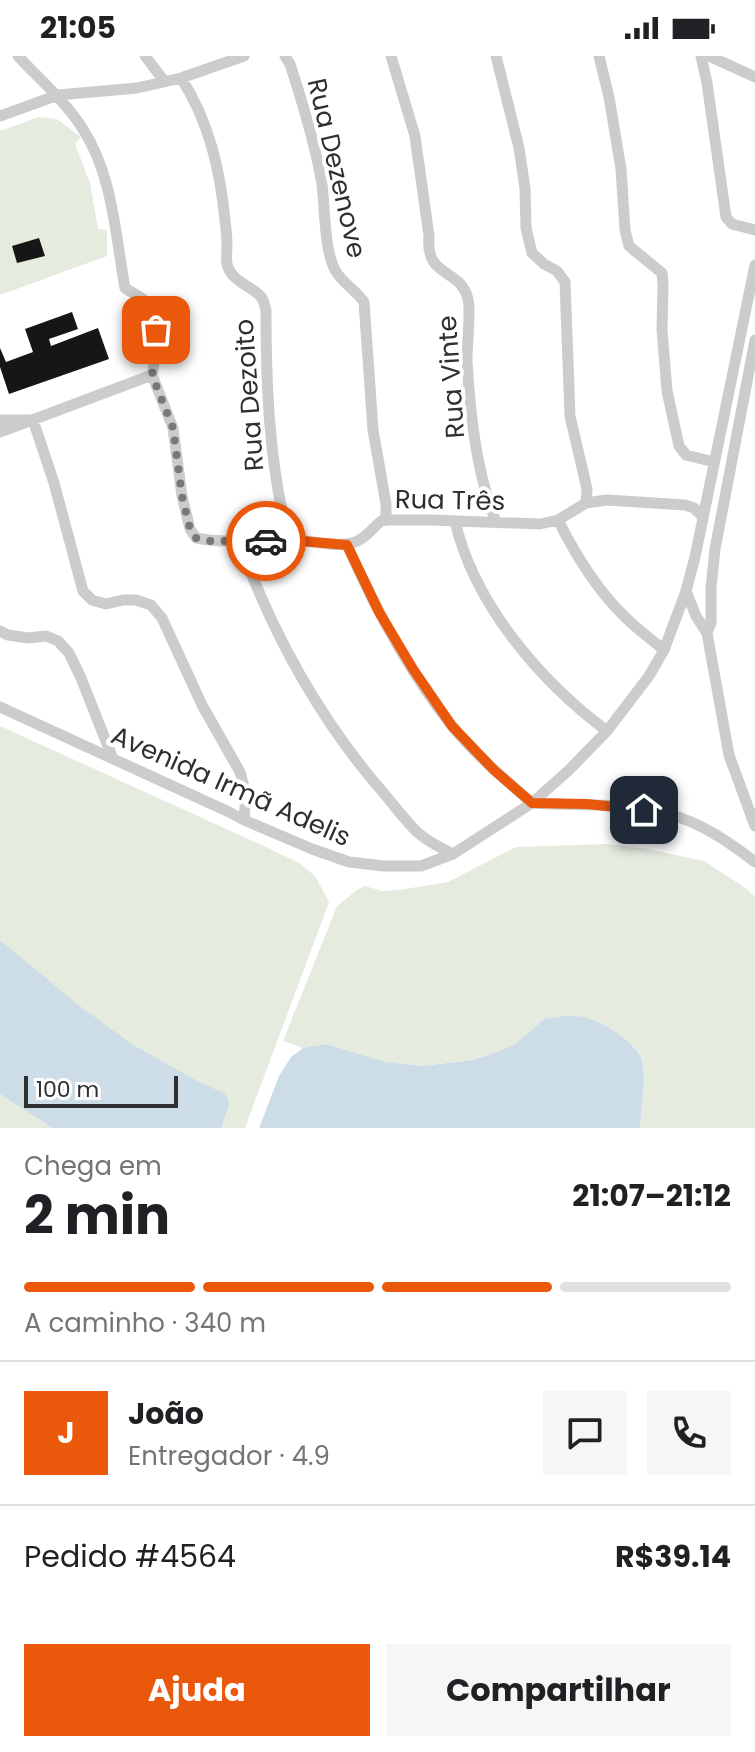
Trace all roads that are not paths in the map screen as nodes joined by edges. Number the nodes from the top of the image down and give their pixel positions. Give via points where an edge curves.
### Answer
1 (18, 56) edge
2 (145, 56) edge
3 (244, 56) edge
4 (285, 56) edge
5 (391, 56) edge
6 (496, 56) edge
7 (599, 56) edge
8 (701, 56) edge
9 (709, 56) edge
10 (751, 74) edge
11 (181, 78) junction
12 (165, 82) junction
13 (58, 95) junction
14 (0, 116) edge
15 (755, 230) edge
16 (755, 265) edge
17 (755, 340) edge
18 (152, 375) junction
19 (750, 389) edge
20 (0, 420) edge
21 (33, 420) junction
22 (0, 432) edge
23 (714, 462) junction
24 (586, 503) junction
25 (703, 517) junction
26 (386, 520) junction
27 (558, 520) junction
28 (455, 521) junction
29 (496, 522) junction
30 (289, 540) junction
31 (239, 542) junction
32 (347, 545) junction
33 (710, 590) junction
34 (686, 591) junction
35 (0, 631) edge
36 (707, 633) junction
37 (664, 650) junction
38 (0, 707) edge
39 (607, 731) junction
40 (113, 759) junction
41 (532, 803) junction
42 (244, 820) junction
43 (755, 826) edge
44 (453, 854) junction
45 (755, 862) edge

1 - 13 street
2 - 12 street
3 - 11 street
4 - 26 street, Rua Dezenove via 316,150 334,269 364,302
5 - 29 street, Rua Vinte via 415,136 427,250 432,263 468,297 469,393 482,482
6 - 24 street via 519,148 532,253 565,282 570,416
7 - 23 street via 621,169 629,246 662,273 667,391 679,446 686,455
8 - 15 street via 726,217
9 - 10 street
11 - 12 street
11 - 30 street, Rua Dezoito via 193,96 216,161 227,265 263,299 266,310 269,408
12 - 13 street
13 - 14 street
13 - 18 street via 82,128 104,177 125,288 155,312
16 - 23 street, Avenida Irmã Adelis
17 - 19 street
18 - 21 street
18 - 31 street via 173,428 190,529 196,538
19 - 33 street
20 - 21 street
21 - 22 street
21 - 42 street via 83,591 106,604 136,600 151,605 162,618 240,772 246,795
23 - 25 street, Avenida Irmã Adelis
24 - 25 street, Rua Três via 685,505
24 - 27 street, Rua Três
25 - 34 street, Avenida Irmã Adelis
26 - 28 street, Rua Três
26 - 32 street, Rua Três
27 - 29 street, Rua Três
27 - 37 street via 624,617
28 - 29 street, Rua Três
28 - 39 street via 474,577 499,620 559,691
30 - 31 street
30 - 32 street
31 - 44 street via 289,656 333,729 418,833
32 - 41 street via 379,612 452,726
33 - 34 street via 699,602
33 - 34 street via 699,577
33 - 36 street
34 - 36 street
34 - 37 street, Avenida Irmã Adelis
35 - 40 street via 46,636 69,653
36 - 43 street via 729,755
37 - 39 street, Avenida Irmã Adelis
38 - 40 street, Avenida Irmã Adelis
39 - 41 street, Avenida Irmã Adelis
40 - 42 street, Avenida Irmã Adelis
41 - 44 street, Avenida Irmã Adelis
41 - 45 street via 669,814 705,828
42 - 44 street, Avenida Irmã Adelis via 349,862 421,866

